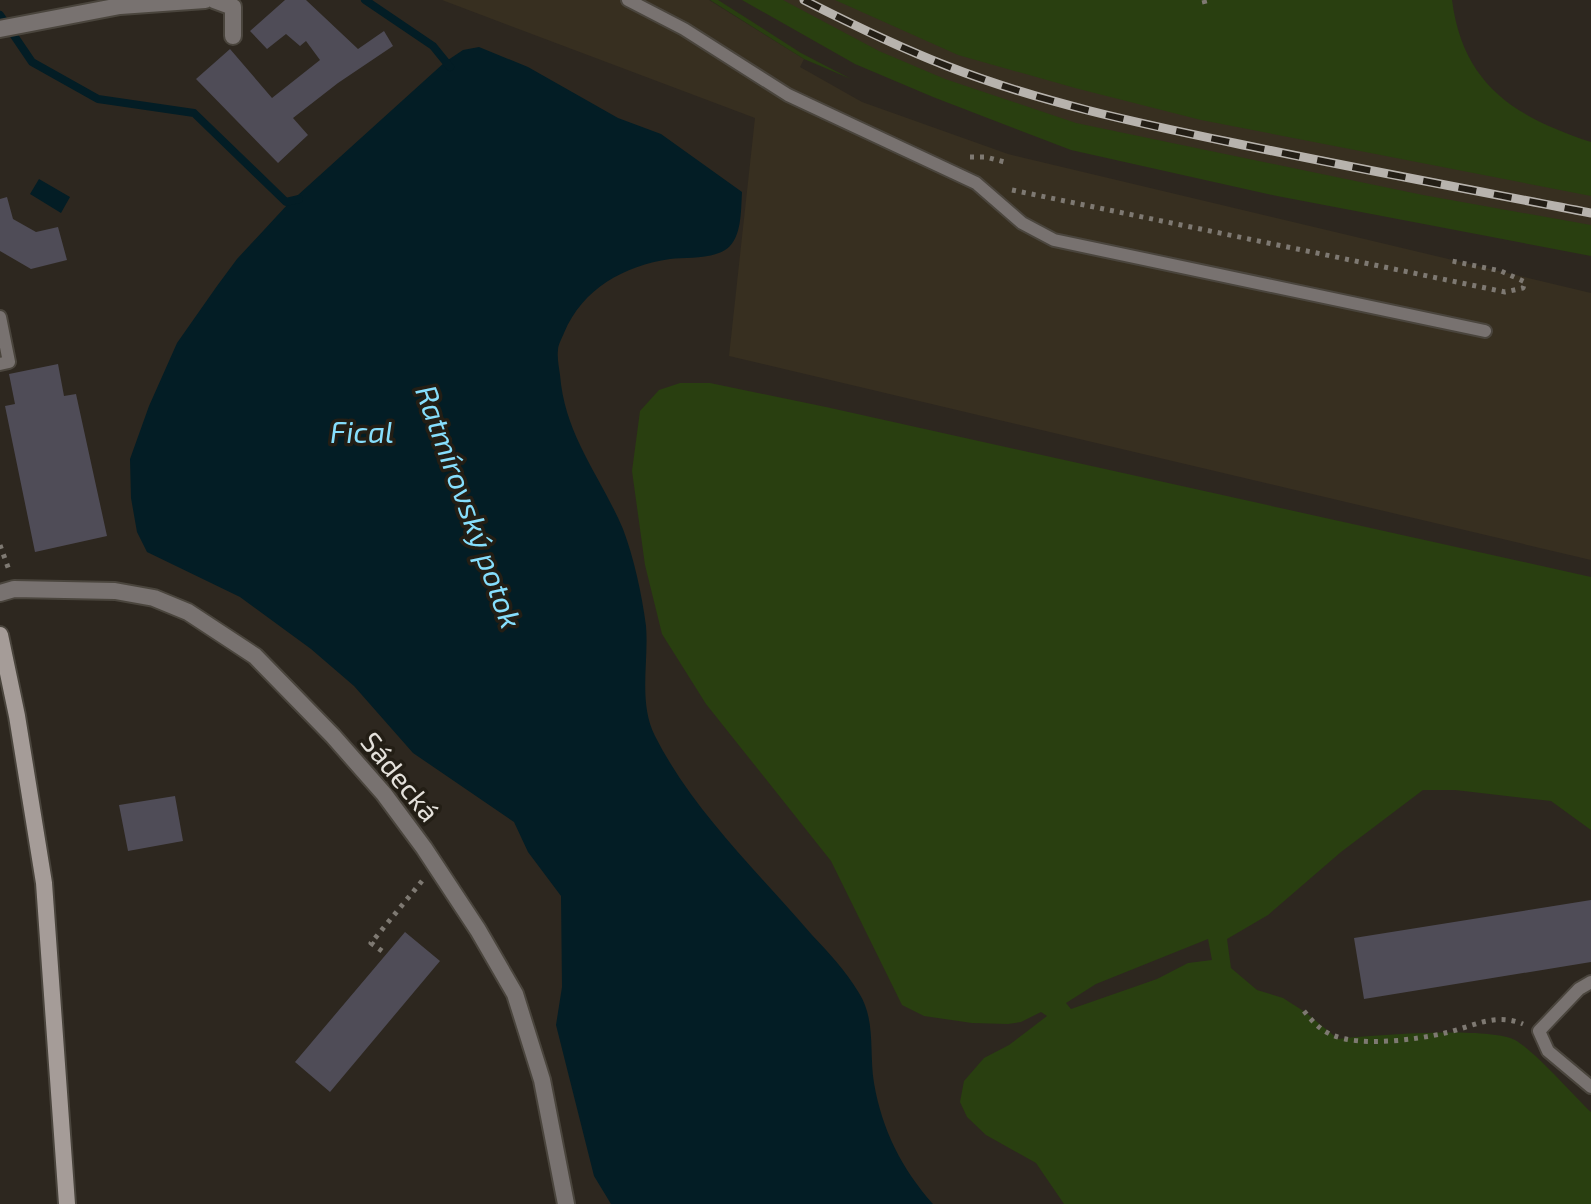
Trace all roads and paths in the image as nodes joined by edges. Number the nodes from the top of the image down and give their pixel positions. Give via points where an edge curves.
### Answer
1 (205, 0) edge
2 (214, 0) edge
3 (628, 0) edge
4 (1204, 0) edge
5 (1206, 8) dead end
6 (0, 29) edge
7 (233, 36) dead end
8 (976, 183) junction
9 (1447, 260) dead end
10 (0, 317) edge
11 (1485, 331) dead end
12 (0, 364) edge
13 (0, 593) edge
14 (0, 635) edge
15 (436, 865) junction
16 (382, 951) dead end
17 (1591, 982) edge
18 (1304, 1011) dead end
19 (1539, 1031) junction
20 (1591, 1087) edge
21 (67, 1204) edge
22 (566, 1204) edge

1 - 6 street via 120,6
2 - 7 street via 233,7
3 - 8 lane via 788,95
4 - 5 path
8 - 9 path via 1505,292 1523,288 1525,282 1501,271
8 - 11 lane via 1022,223 1054,240
10 - 12 lane via 9,362
13 - 15 street, Sádecká via 115,591 154,598 223,633 255,656 333,736
14 - 21 main road via 44,883
15 - 16 path via 371,943
15 - 22 street, Sádecká via 515,994 542,1080
17 - 19 lane
18 - 19 path via 1333,1035 1355,1041 1425,1037 1509,1018
19 - 20 lane via 1548,1051

